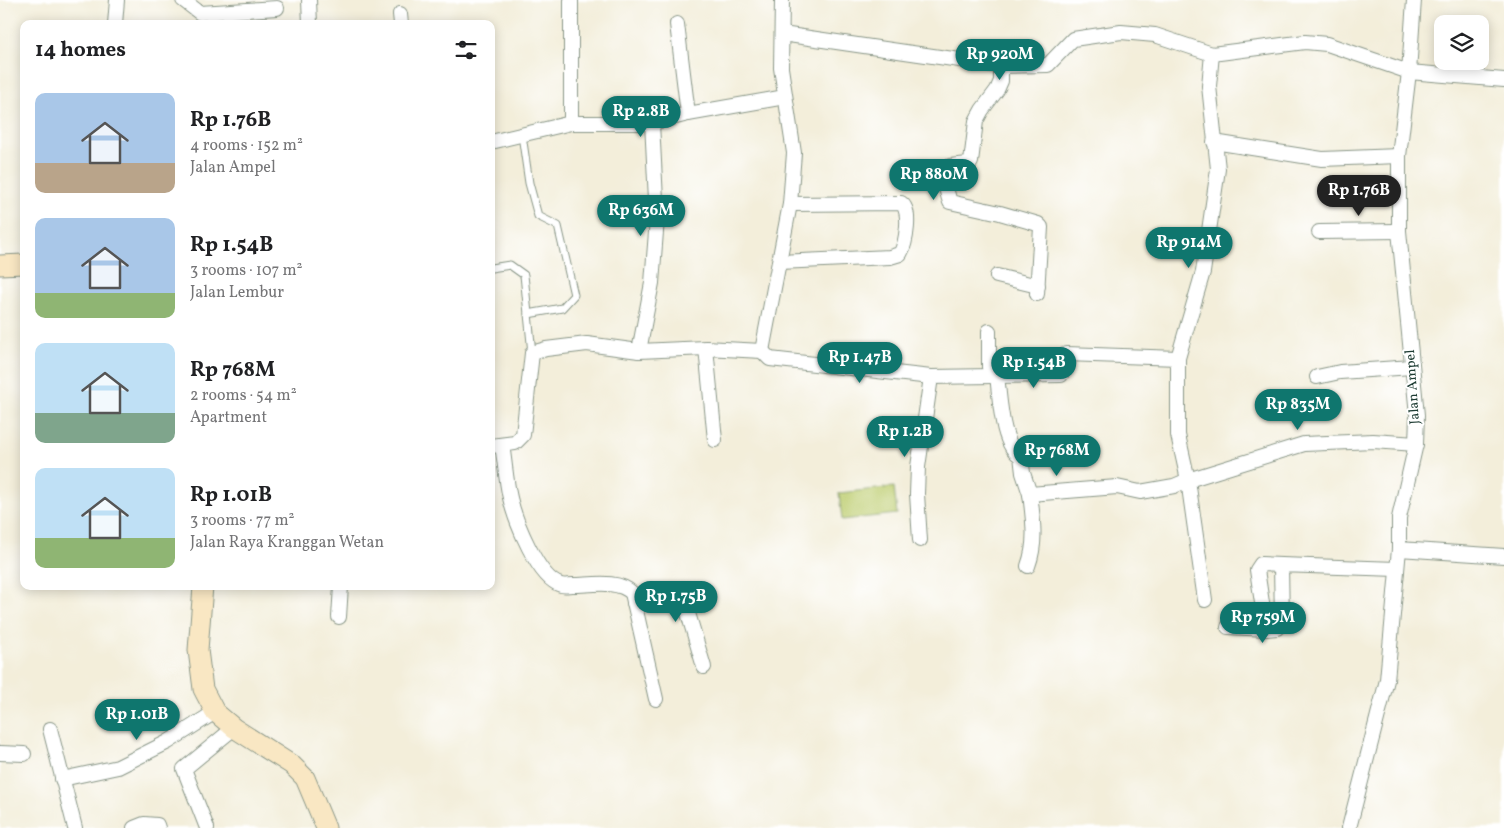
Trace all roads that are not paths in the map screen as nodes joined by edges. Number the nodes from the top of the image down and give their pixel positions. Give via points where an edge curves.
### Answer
1 (117, 0) edge
2 (184, 0) edge
3 (309, 0) edge
4 (571, 0) edge
5 (782, 0) edge
6 (1414, 0) edge
7 (277, 8) dead end
8 (115, 20) edge
9 (310, 20) edge
10 (677, 24) dead end
11 (782, 34) junction
12 (1212, 54) junction
13 (1001, 66) junction
14 (1409, 72) junction
15 (1504, 80) edge
16 (785, 97) junction
17 (688, 114) junction
18 (572, 123) junction
19 (652, 123) junction
20 (522, 135) junction
21 (495, 141) edge
22 (1214, 142) junction
23 (1399, 156) junction
24 (790, 204) junction
25 (1399, 231) junction
26 (1319, 232) dead end
27 (779, 262) junction
28 (20, 265) edge
29 (495, 267) edge
30 (0, 268) edge
31 (997, 276) dead end
32 (528, 314) junction
33 (988, 331) dead end
34 (706, 348) junction
35 (762, 351) junction
36 (639, 352) junction
37 (532, 353) junction
38 (1178, 358) junction
39 (1412, 367) junction
40 (994, 376) junction
41 (931, 377) junction
42 (1317, 377) dead end
43 (715, 440) dead end
44 (1416, 444) junction
45 (497, 446) edge
46 (1188, 480) junction
47 (1030, 494) junction
48 (920, 540) dead end
49 (1399, 549) junction
50 (1504, 556) edge
51 (1281, 565) junction
52 (1028, 566) dead end
53 (1397, 569) junction
54 (203, 590) edge
55 (341, 590) edge
56 (1205, 600) dead end
57 (634, 603) junction
58 (339, 617) dead end
59 (1228, 627) dead end
60 (1266, 629) junction
61 (704, 667) dead end
62 (656, 699) dead end
63 (215, 712) junction
64 (234, 728) junction
65 (50, 729) dead end
66 (0, 753) edge
67 (24, 754) dead end
68 (62, 779) junction
69 (75, 828) edge
70 (134, 828) edge
71 (158, 828) edge
72 (207, 828) edge
73 (326, 828) edge
74 (1349, 828) edge

1 - 8 street
2 - 7 street via 200,13
3 - 9 street
4 - 18 street
5 - 11 street
6 - 14 street, Jalan Ampel
10 - 17 street
11 - 13 street
11 - 16 street via 781,68
12 - 13 street via 1155,35 1121,32 1073,39 1048,65
12 - 14 street via 1305,42 1327,44
12 - 22 street via 1209,86
13 - 31 street via 998,90 976,121 971,162 950,166 945,174 950,202 1000,213 1041,227 1038,290
14 - 15 street
14 - 23 street, Jalan Ampel
16 - 17 street
16 - 24 street via 794,153
17 - 19 street
18 - 19 street
18 - 20 street
19 - 36 street via 657,219 652,283
20 - 21 street
20 - 32 lane via 528,183 538,216 558,226 574,295 562,308
22 - 23 street via 1322,159
22 - 38 street via 1218,169 1203,272
23 - 25 street, Jalan Ampel
24 - 27 street
24 - 27 street via 901,203 908,212 905,236 900,254 890,257
25 - 26 street
25 - 39 street, Jalan Ampel
27 - 35 street
28 - 30 main road
29 - 32 lane via 510,265 524,275
32 - 37 lane
33 - 40 street via 989,367
34 - 35 street
34 - 36 street
34 - 43 street
35 - 41 street via 770,359
36 - 37 street via 587,344
37 - 45 street via 523,435 515,443
38 - 40 street via 1066,354 1061,375
38 - 46 street via 1178,435
39 - 42 street via 1340,372
39 - 44 street, Jalan Ampel via 1418,414
40 - 41 street
40 - 47 street via 1004,432 1015,453 1021,456
41 - 48 street via 918,476
44 - 46 street via 1373,441 1304,444
44 - 49 street, Jalan Ampel via 1399,518
45 - 57 street via 515,515 542,570 561,585 616,584 632,593
46 - 47 street via 1140,492 1117,487
46 - 56 street
47 - 52 street via 1034,537
49 - 50 street
49 - 53 street, Jalan Ampel
51 - 53 street
51 - 60 street via 1282,621 1277,628
51 - 60 street via 1261,564 1257,570
53 - 74 street, Jalan Ampel via 1386,680
54 - 63 main road via 198,650 203,689
55 - 58 street
57 - 61 street via 682,593
57 - 62 street
59 - 60 street
63 - 64 main road
63 - 68 street via 168,742 118,766
64 - 72 street via 184,769
64 - 73 main road via 292,765 305,778
65 - 68 street
66 - 67 street
68 - 69 street
70 - 71 street via 144,824

